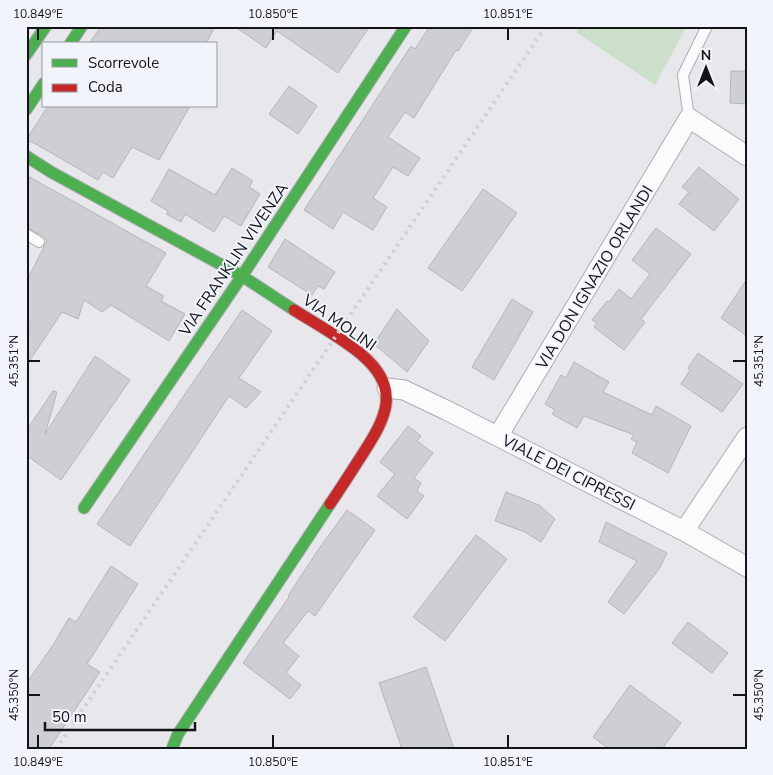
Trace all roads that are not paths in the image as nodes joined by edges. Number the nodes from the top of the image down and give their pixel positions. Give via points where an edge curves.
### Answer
1 (46, 26) edge
2 (82, 26) edge
3 (406, 26) edge
4 (707, 26) edge
5 (71, 42) edge
6 (26, 55) edge
7 (42, 86) edge
8 (26, 110) edge
9 (689, 118) junction
10 (26, 156) edge
11 (747, 156) edge
12 (26, 234) edge
13 (39, 242) dead end
14 (242, 276) junction
15 (387, 388) junction
16 (498, 436) junction
17 (747, 436) edge
18 (84, 508) dead end
19 (684, 531) junction
20 (747, 567) edge
21 (172, 749) edge

1 - 6 main road
2 - 5 main road
3 - 14 main road, VIA FRANKLIN VIVENZA
4 - 9 lane via 683,75
7 - 8 main road
9 - 11 street
9 - 16 street, VIA DON IGNAZIO ORLANDI
10 - 14 main road, VIA MOLINI
12 - 13 lane
14 - 15 main road, VIA MOLINI via 361,354 372,364
14 - 18 main road, VIA FRANKLIN VIVENZA
15 - 16 street, VIALE DEI CIPRESSI via 404,390
15 - 21 main road via 388,403 376,434 178,734
16 - 19 street, VIALE DEI CIPRESSI
17 - 19 street
19 - 20 street, VIALE DEI CIPRESSI

